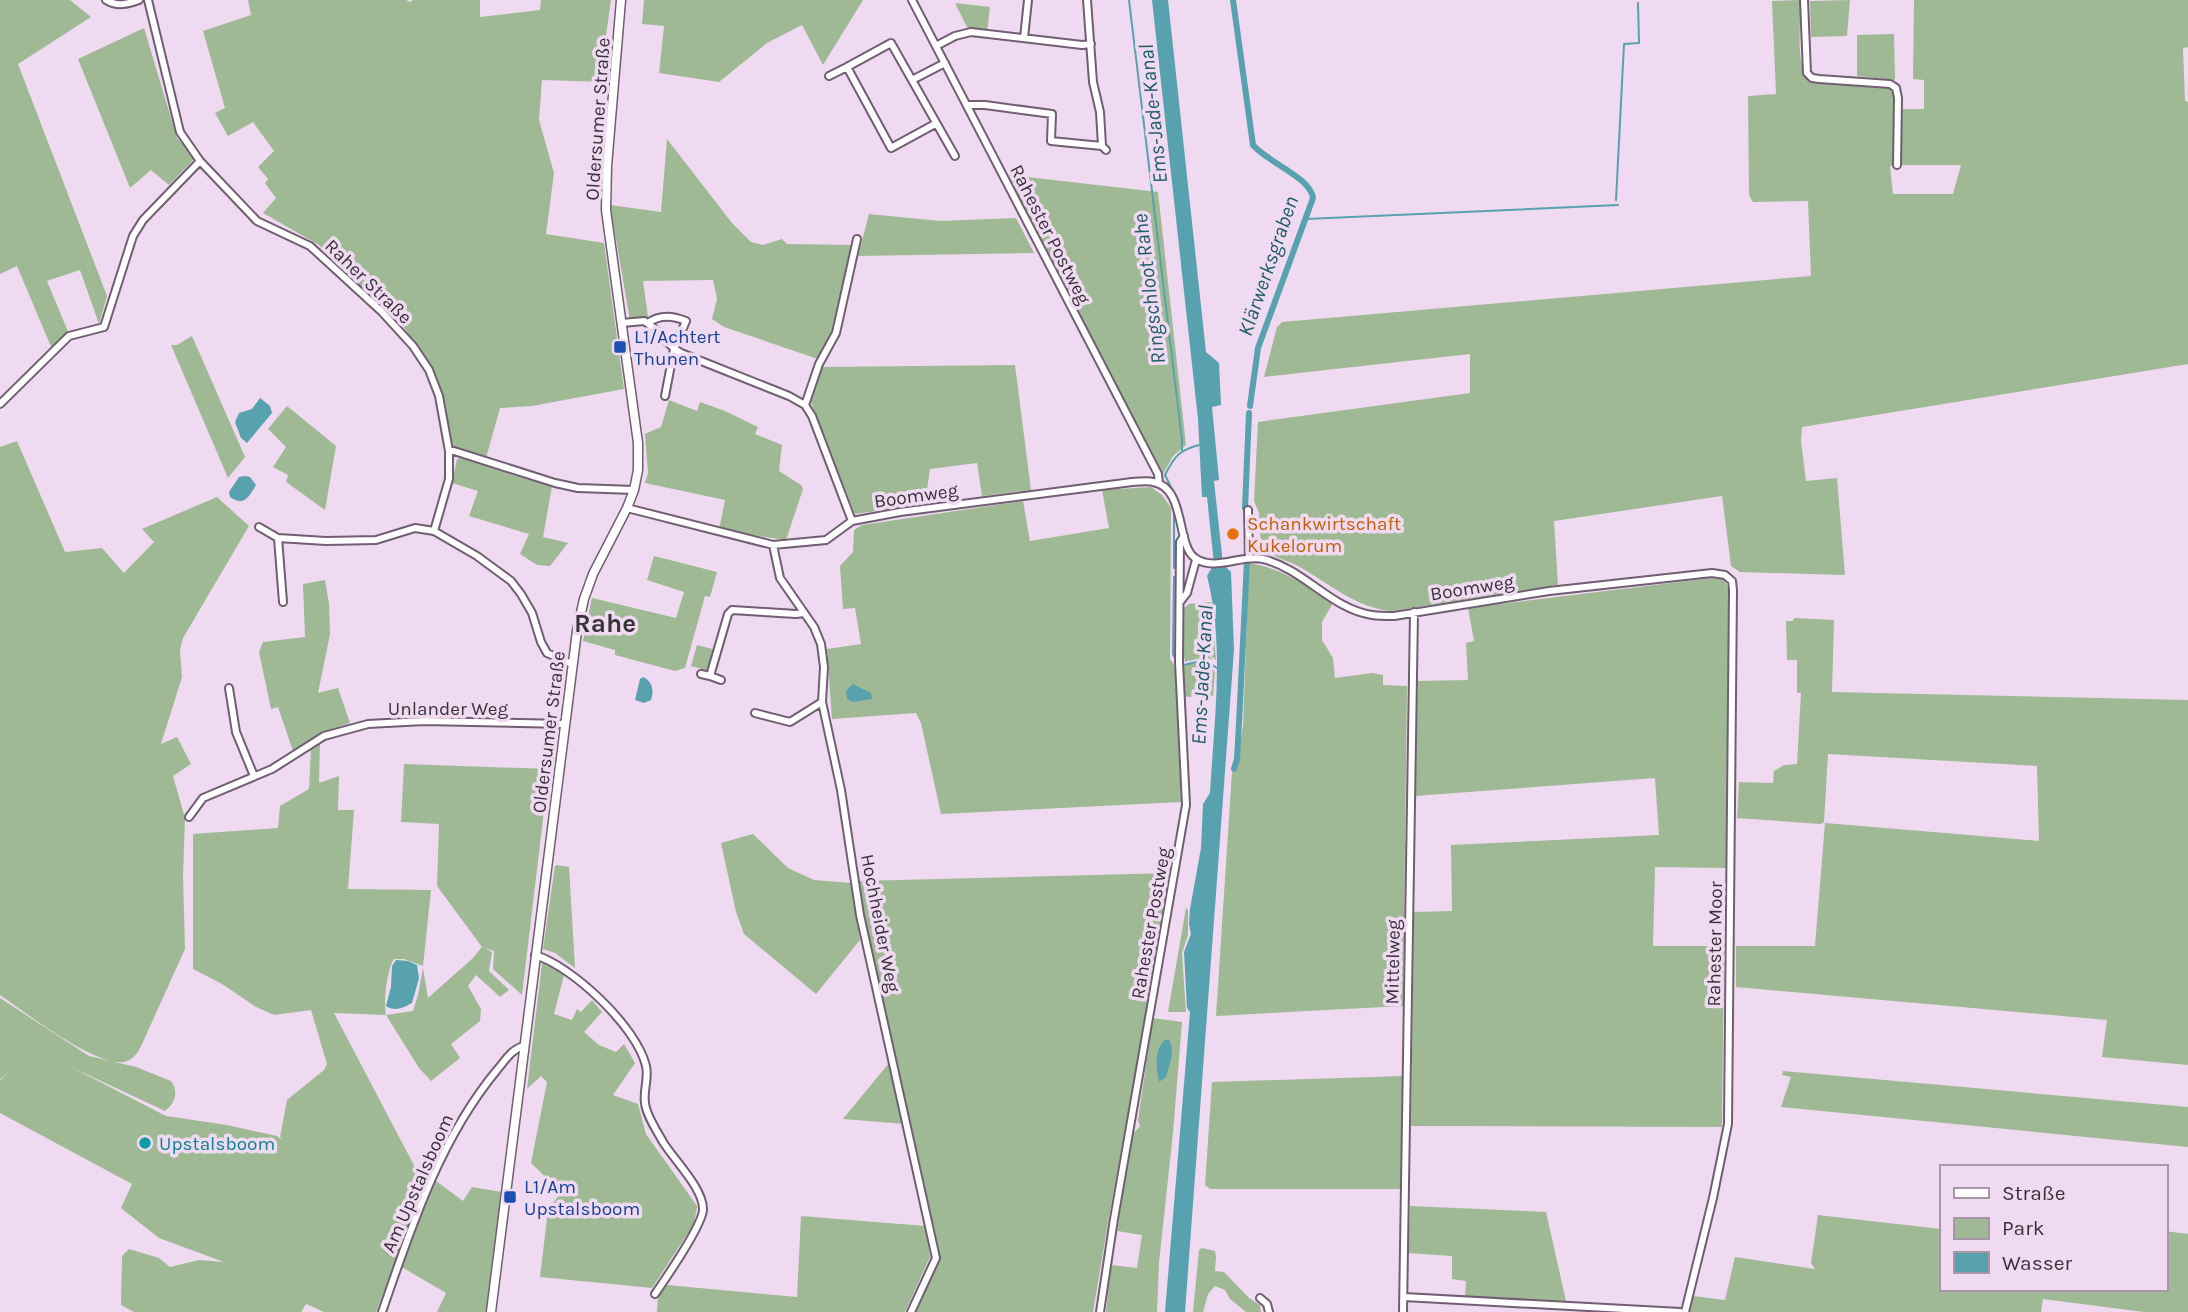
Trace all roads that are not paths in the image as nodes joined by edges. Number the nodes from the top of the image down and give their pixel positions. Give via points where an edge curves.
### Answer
1 (106, 0) edge
2 (139, 0) edge
3 (148, 0) edge
4 (621, 0) edge
5 (1028, 0) edge
6 (1087, 0) edge
7 (1804, 0) edge
8 (913, 1) edge
9 (1024, 38) junction
10 (1091, 44) junction
11 (936, 46) junction
12 (945, 63) junction
13 (847, 66) junction
14 (829, 76) dead end
15 (912, 80) junction
16 (967, 105) junction
17 (935, 124) junction
18 (954, 156) dead end
19 (200, 161) junction
20 (1897, 165) dead end
21 (857, 239) dead end
22 (622, 323) junction
23 (648, 323) junction
24 (674, 349) junction
25 (665, 396) dead end
26 (0, 404) edge
27 (805, 405) junction
28 (449, 451) junction
29 (1159, 484) junction
30 (634, 490) junction
31 (627, 508) junction
32 (1248, 510) dead end
33 (852, 521) junction
34 (259, 527) dead end
35 (433, 531) junction
36 (1184, 536) junction
37 (278, 538) junction
38 (773, 545) junction
39 (1249, 558) junction
40 (1196, 559) junction
41 (1726, 575) joint
42 (283, 602) dead end
43 (1179, 604) junction
44 (1414, 612) junction
45 (804, 613) junction
46 (572, 664) junction
47 (701, 674) dead end
48 (710, 676) junction
49 (721, 680) dead end
50 (229, 688) dead end
51 (822, 702) junction
52 (755, 713) dead end
53 (565, 724) junction
54 (254, 776) junction
55 (189, 817) dead end
56 (535, 955) junction
57 (524, 1046) junction
58 (655, 1294) dead end
59 (1404, 1297) junction
60 (1260, 1298) dead end
61 (382, 1312) edge
62 (491, 1312) edge
63 (911, 1312) edge
64 (1100, 1312) edge
65 (1269, 1312) edge
66 (1404, 1312) edge
67 (1682, 1312) edge

1 - 2 street via 128,5
3 - 19 street, Raher Straße via 180,132
4 - 22 main road, Oldersumer Straße via 606,210
5 - 9 street
6 - 10 street
7 - 20 street via 1807,74 1896,88
8 - 11 street, Rahester Postweg
9 - 10 street
9 - 11 street via 971,32
10 - 16 street via 1104,148 1051,141 1052,114
11 - 12 street, Rahester Postweg
12 - 15 street
12 - 16 street, Rahester Postweg
13 - 14 street
13 - 15 street via 891,43
13 - 17 street via 891,148
15 - 17 street
16 - 29 street, Rahester Postweg via 1158,474
17 - 18 street
19 - 26 street via 133,236 104,327 69,336
19 - 28 street, Raher Straße via 257,221 310,246 413,346 439,396
21 - 27 street via 836,333
22 - 23 street
22 - 30 main road, Oldersumer Straße via 638,443
23 - 24 street
23 - 24 street via 673,316 687,321
24 - 25 street
24 - 27 street
27 - 33 street
28 - 30 street via 578,488
28 - 35 street, Raher Straße via 449,479
29 - 33 street, Boomweg via 1132,482
29 - 36 street via 1179,511
30 - 31 main road, Oldersumer Straße
31 - 38 street, Boomweg
31 - 46 main road, Oldersumer Straße via 584,599
32 - 39 street
33 - 38 street, Boomweg via 826,540
34 - 37 street
35 - 37 street via 415,528 376,540
35 - 46 street via 511,581 532,613 547,653
36 - 40 street
36 - 43 street, Rahester Postweg via 1180,542
37 - 42 street
38 - 45 street, Hochheider Weg via 780,578
39 - 40 street, Boomweg via 1210,563
39 - 44 street, Boomweg via 1279,564 1371,615
40 - 43 street
41 - 44 street, Boomweg via 1549,591
41 - 67 street, Rahester Moor via 1733,590 1728,1124
43 - 64 street, Rahester Postweg via 1186,805
44 - 59 street, Mittelweg
45 - 48 street via 732,610
45 - 51 street, Hochheider Weg via 821,644
46 - 53 main road, Oldersumer Straße
47 - 48 street
48 - 49 street
50 - 54 street via 236,732
51 - 52 street via 790,722
51 - 63 street, Hochheider Weg via 860,915 936,1258
53 - 54 street, Unlander Weg via 424,720 368,724 324,736
53 - 56 main road, Oldersumer Straße
54 - 55 street, Unlander Weg via 204,798
56 - 57 main road, Oldersumer Straße
56 - 58 street via 571,973 631,1035 646,1067 645,1106 663,1142 700,1195 703,1211 698,1224
57 - 61 street, Am Upstalsboom via 513,1051 472,1100 449,1141 412,1225
57 - 62 main road, Oldersumer Straße
59 - 66 street, Mittelweg
59 - 67 street, Rahester Moor
60 - 65 street

